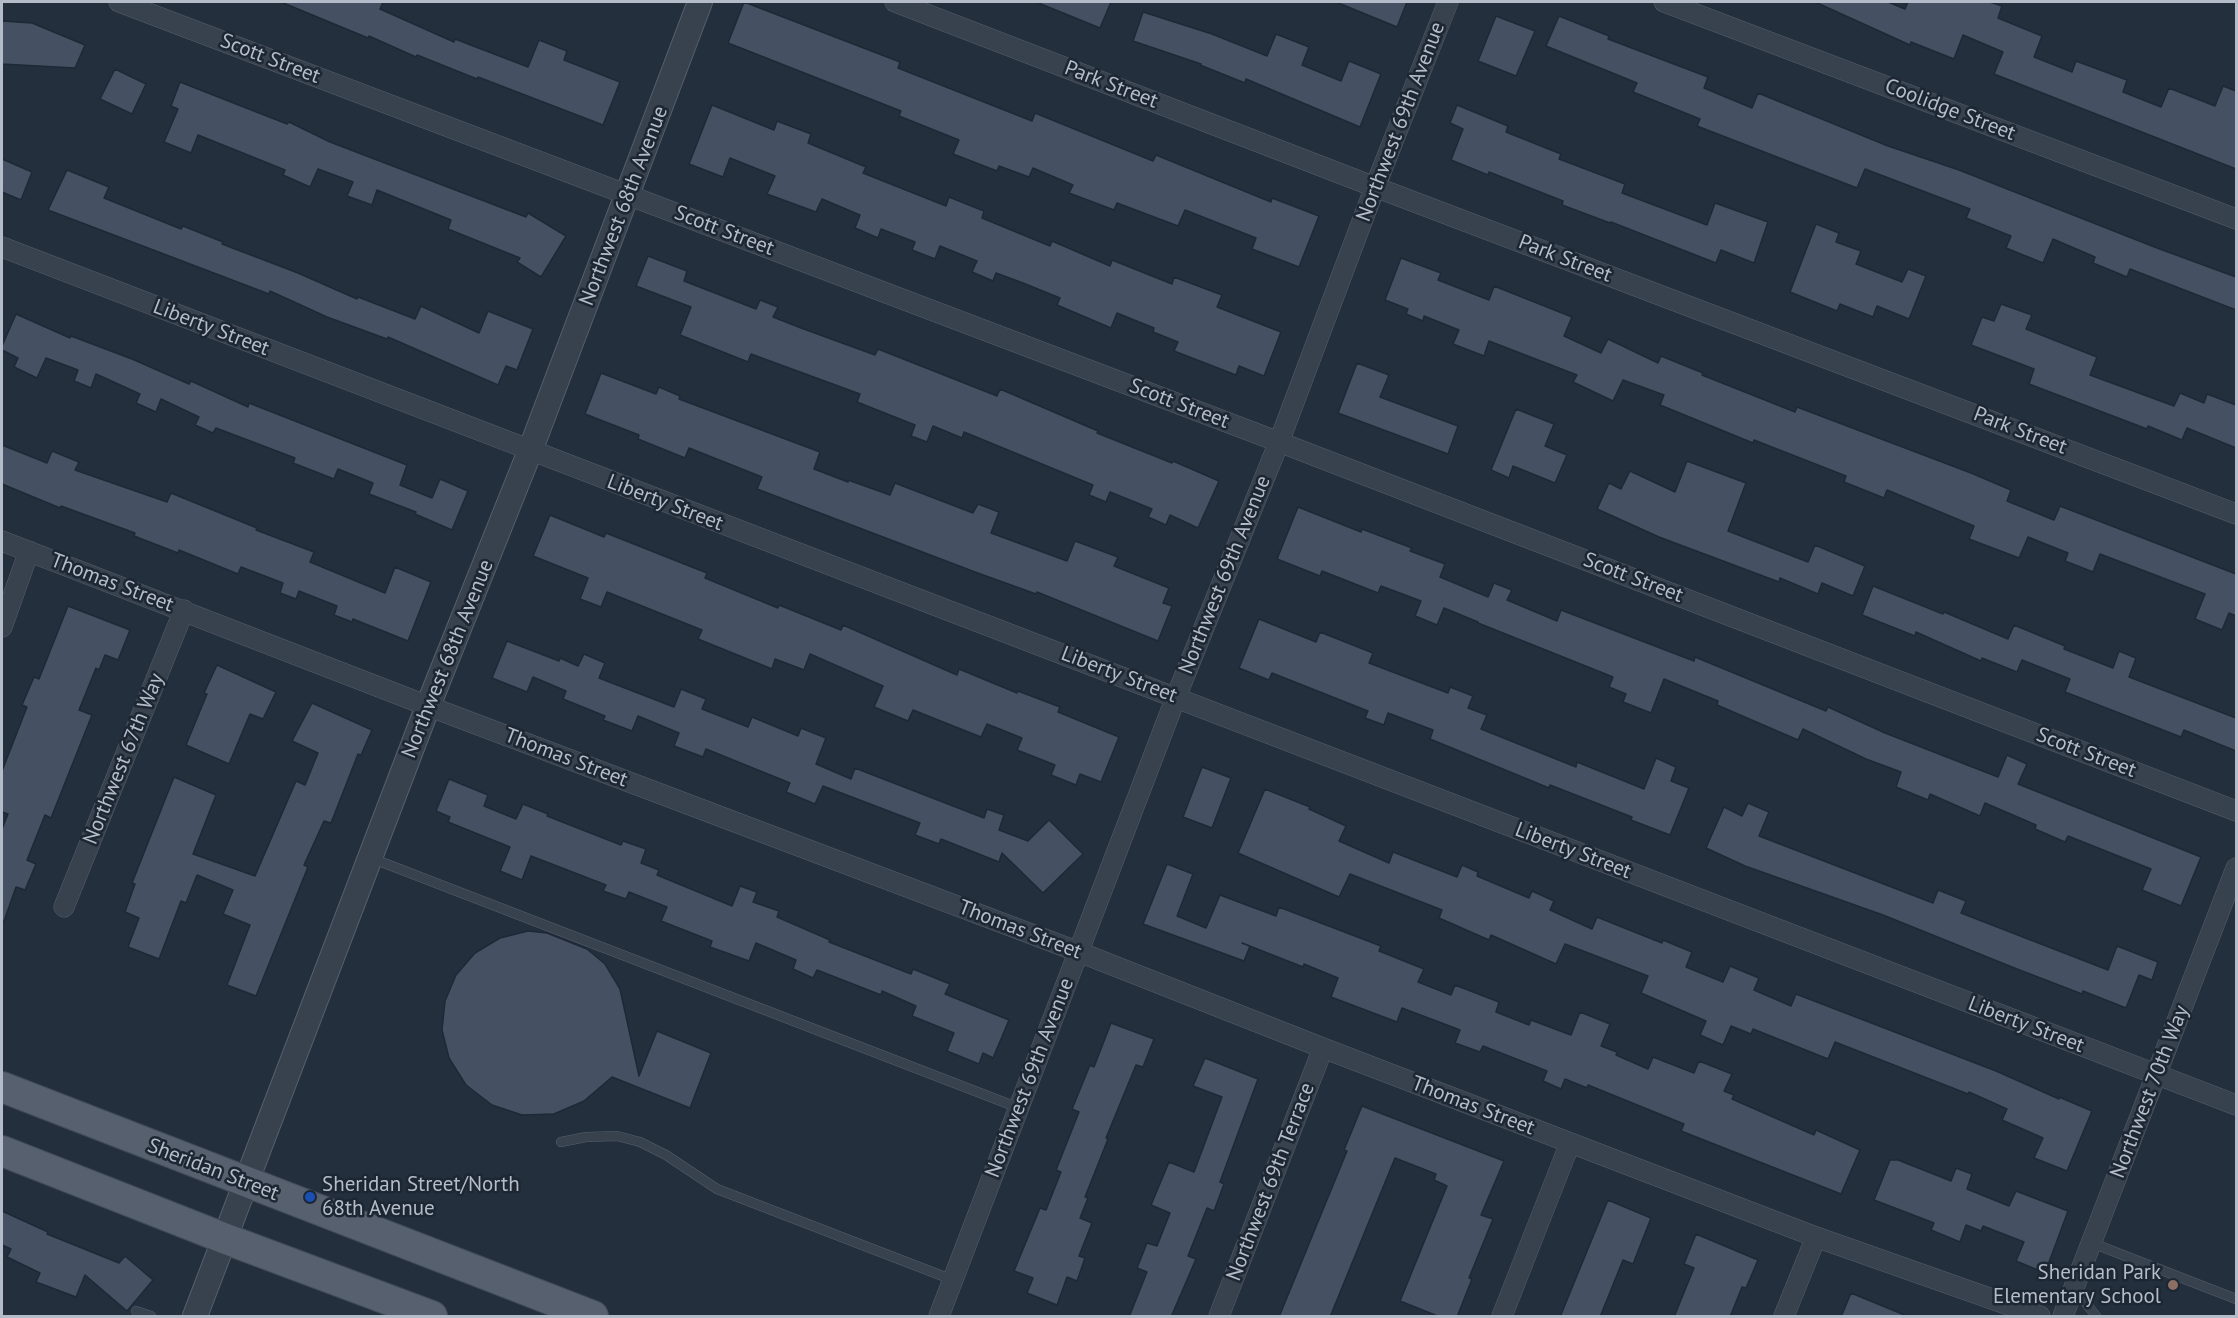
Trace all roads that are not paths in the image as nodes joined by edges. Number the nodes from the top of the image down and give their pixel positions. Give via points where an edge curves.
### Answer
1 (119, 2) edge
2 (700, 2) edge
3 (895, 2) edge
4 (1448, 2) edge
5 (1664, 2) edge
6 (1375, 187) junction
7 (628, 195) junction
8 (2236, 219) edge
9 (2, 247) edge
10 (1279, 442) junction
11 (530, 451) junction
12 (2236, 514) edge
13 (2, 541) edge
14 (30, 551) junction
15 (184, 610) junction
16 (2, 627) edge
17 (1176, 697) junction
18 (428, 706) junction
19 (2236, 811) edge
20 (371, 858) junction
21 (2236, 868) edge
22 (64, 907) dead end
23 (1079, 952) junction
24 (1323, 1048) junction
25 (2157, 1075) junction
26 (2, 1087) edge
27 (2236, 1105) edge
28 (1019, 1108) junction
29 (561, 1142) dead end
30 (1570, 1143) junction
31 (2, 1151) edge
32 (247, 1183) junction
33 (1816, 1237) junction
34 (226, 1239) junction
35 (2092, 1243) junction
36 (953, 1280) junction
37 (2074, 1288) junction
38 (2236, 1299) edge
39 (136, 1311) dead end
40 (151, 1317) edge
41 (195, 1317) edge
42 (432, 1317) edge
43 (593, 1317) edge
44 (939, 1317) edge
45 (1219, 1317) edge
46 (1502, 1317) edge
47 (1784, 1317) edge
48 (2040, 1317) edge
49 (2063, 1317) edge
50 (2096, 1317) edge

1 - 7 street, Scott Street
2 - 7 street, Northwest 68th Avenue
3 - 6 street, Park Street
4 - 6 street, Northwest 69th Avenue
5 - 8 street, Coolidge Street
6 - 10 street, Northwest 69th Avenue
6 - 12 street, Park Street
7 - 10 street, Scott Street
7 - 11 street, Northwest 68th Avenue
9 - 11 street, Liberty Street
10 - 17 street, Northwest 69th Avenue
10 - 19 street, Scott Street
11 - 17 street, Liberty Street
11 - 18 street, Northwest 68th Avenue
13 - 14 street, Thomas Street
14 - 15 street, Thomas Street
14 - 16 street
15 - 18 street, Thomas Street
15 - 22 street, Northwest 67th Way
17 - 23 street, Northwest 69th Avenue
17 - 25 street, Liberty Street
18 - 20 street, Northwest 68th Avenue
18 - 23 street, Thomas Street
20 - 28 lane
20 - 32 street, Northwest 68th Avenue
21 - 25 street, Northwest 70th Way
23 - 24 street, Thomas Street
23 - 28 street, Northwest 69th Avenue
24 - 30 street, Thomas Street
24 - 45 street, Northwest 69th Terrace
25 - 27 street, Liberty Street
25 - 35 street, Northwest 70th Way
26 - 32 main road, Sheridan Street
28 - 36 street, Northwest 69th Avenue
29 - 36 lane via 618,1136 640,1142 717,1189
30 - 33 street, Thomas Street
30 - 46 street
31 - 34 main road
32 - 34 street, Northwest 68th Avenue
32 - 43 main road, Sheridan Street
33 - 47 street
33 - 48 street, Thomas Street
34 - 41 street, Northwest 68th Avenue
34 - 42 main road
35 - 37 street, Northwest 70th Way
35 - 38 lane
36 - 44 street, Northwest 69th Avenue
37 - 49 street, Northwest 70th Way
37 - 50 lane
39 - 40 lane

